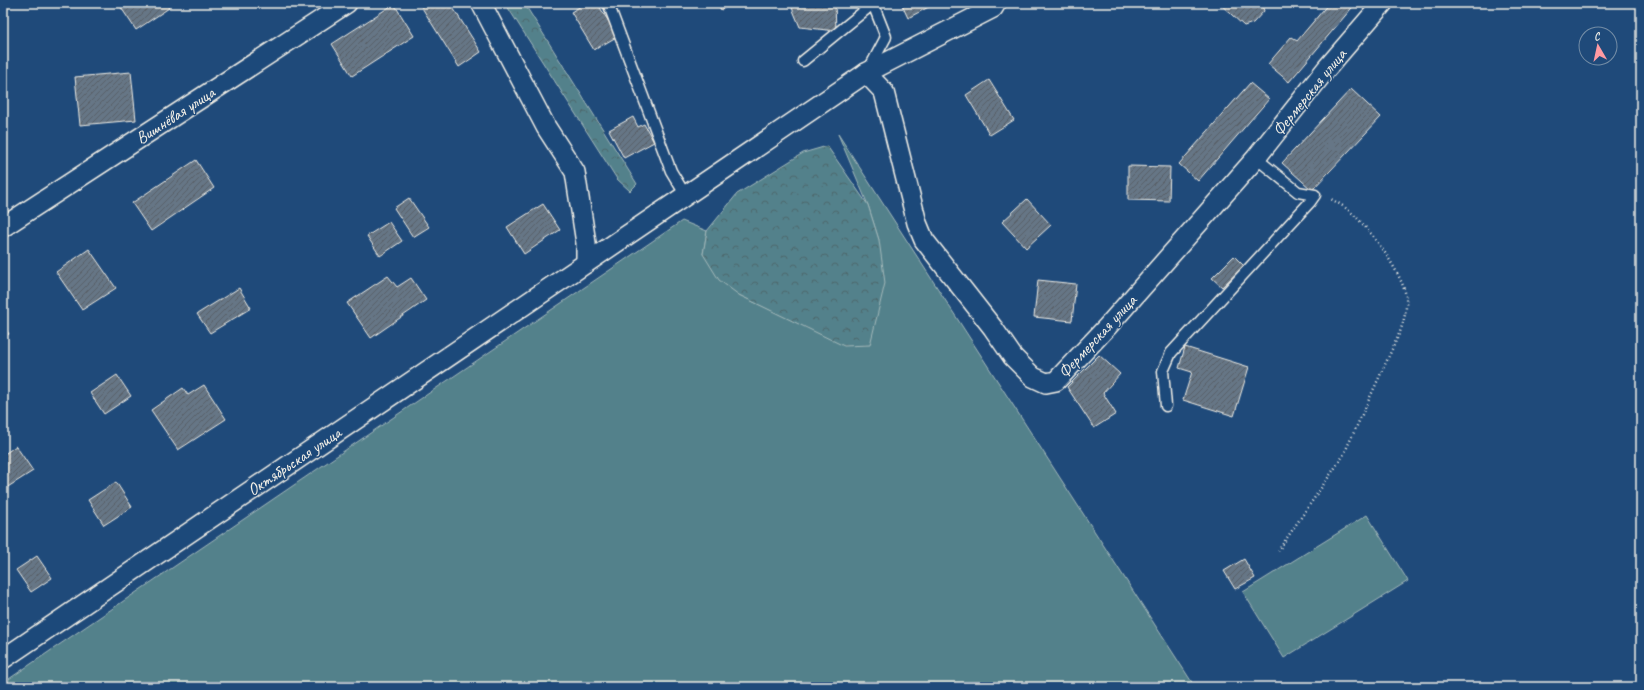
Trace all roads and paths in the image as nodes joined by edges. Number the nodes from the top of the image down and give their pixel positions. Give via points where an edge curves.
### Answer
1 (347, 3) edge
2 (481, 3) edge
3 (608, 3) edge
4 (996, 3) edge
5 (1383, 3) edge
6 (874, 4) edge
7 (803, 61) dead end
8 (866, 73) junction
9 (1256, 158) junction
10 (1315, 195) junction
11 (686, 196) junction
12 (3, 227) edge
13 (586, 263) junction
14 (1166, 406) dead end
15 (1278, 550) dead end
16 (3, 658) edge

1 - 12 street, Вишнёвая улица
2 - 13 street via 546,127 575,172 586,243
3 - 11 lane via 672,171
4 - 8 street, Октябрьская улица via 993,8
5 - 9 street, Фермерская улица via 1327,68
6 - 7 lane
6 - 8 lane via 886,37
8 - 9 street, Фермерская улица via 884,92 917,223 924,240 993,328 1013,358 1033,377 1046,383 1056,381 1107,327
8 - 11 street, Октябрьская улица
9 - 10 lane via 1298,192
10 - 14 lane via 1171,353 1163,371
10 - 15 path via 1331,199 1348,209 1370,232 1398,275 1406,295 1406,315 1343,456
11 - 13 street, Октябрьская улица
13 - 16 street, Октябрьская улица

